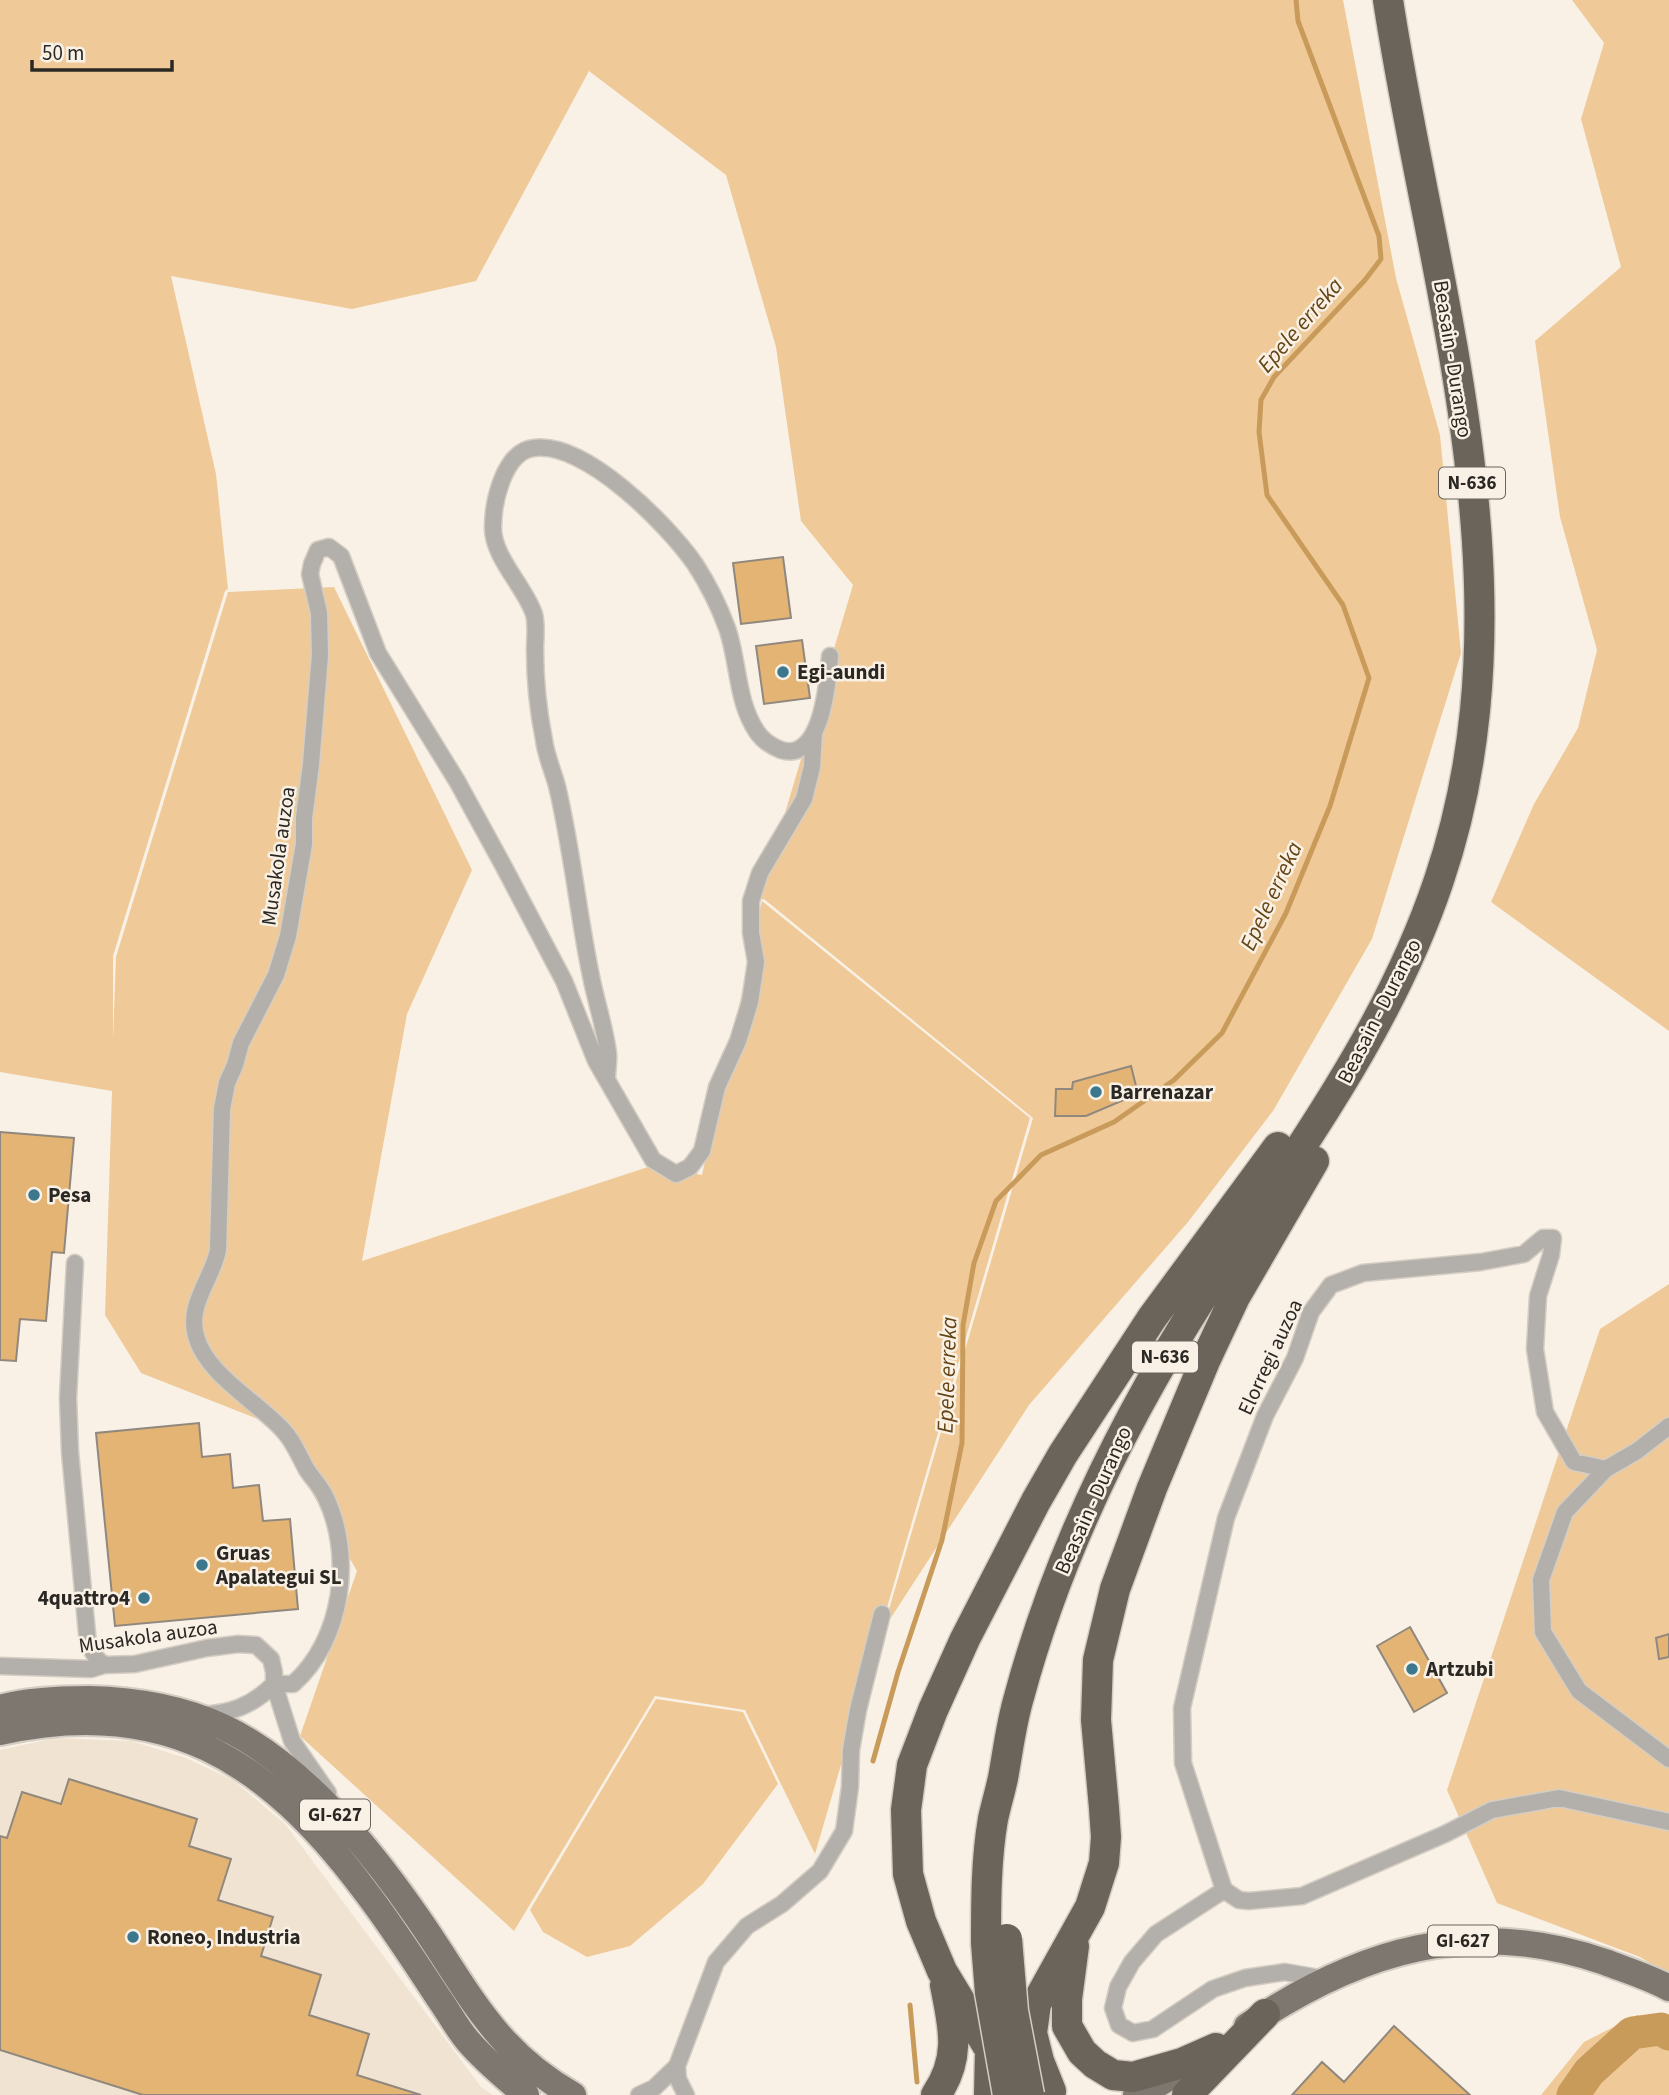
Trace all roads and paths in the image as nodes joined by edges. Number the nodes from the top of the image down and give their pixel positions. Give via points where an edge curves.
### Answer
1 (1388, 0) edge
2 (830, 656) dead end
3 (814, 732) junction
4 (1407, 964) junction
5 (607, 1077) junction
6 (75, 1263) dead end
7 (1669, 1426) edge
8 (1606, 1469) junction
9 (882, 1614) dead end
10 (104, 1665) junction
11 (0, 1667) edge
12 (274, 1684) junction
13 (0, 1708) edge
14 (191, 1716) junction
15 (0, 1732) edge
16 (1669, 1759) edge
17 (1669, 1822) edge
18 (356, 1838) junction
19 (1224, 1890) junction
20 (1076, 1937) junction
21 (996, 1941) junction
22 (942, 1971) junction
23 (1325, 1979) junction
24 (1669, 1988) edge
25 (1265, 2014) junction
26 (1216, 2048) junction
27 (677, 2066) junction
28 (1046, 2094) edge
29 (526, 2095) edge
30 (573, 2095) edge
31 (639, 2095) edge
32 (685, 2095) edge
33 (936, 2095) edge
34 (989, 2095) edge
35 (1005, 2095) edge
36 (1136, 2095) edge
37 (1168, 2095) edge
38 (1187, 2095) edge

1 - 4 highway, Beasain - Durango / N-636 via 1455,356 1479,587 1476,705 1462,793 1440,878
2 - 3 street, Musakola auzoa
3 - 5 street, Musakola auzoa via 804,799 761,873 751,901 757,962 750,1002 718,1087 702,1151 690,1167 676,1174 653,1160
3 - 5 street, Musakola auzoa via 792,752 765,742 756,732 744,706 728,631 713,595 671,534 637,501 582,459 549,446 527,448 513,458 495,500 492,531 533,613 538,707 608,1054
4 - 20 highway via 1376,1055 1235,1297 1210,1350 1115,1589 1098,1660 1096,1720 1104,1863
4 - 21 highway, Beasain - Durango / N-636 via 1342,1084 1150,1382 1070,1545 1017,1702 993,1822 989,1860
4 - 22 highway via 1362,1019 1297,1121 1107,1385 1036,1502 960,1651 912,1765 906,1810 908,1874
5 - 12 street, Musakola auzoa via 564,981 493,847 378,653 341,556 323,547 315,555 310,574 319,613 320,655 294,910 276,975 241,1043 227,1083 222,1109 218,1250 194,1318 197,1340 210,1363 290,1438 325,1495 338,1534 336,1611 325,1639 307,1672 293,1684
6 - 10 street via 70,1452 88,1644
7 - 8 street
8 - 16 street via 1564,1512 1541,1580 1543,1632 1579,1691
8 - 19 street, Elorregi auzoa via 1574,1462 1545,1412 1535,1349 1538,1296 1553,1238 1543,1238 1524,1254 1363,1273 1331,1284 1311,1312 1226,1518 1182,1707 1183,1763
9 - 27 street via 851,1750 844,1831 820,1871 747,1926 716,1962
10 - 11 street, Musakola auzoa via 91,1669
10 - 12 street, Musakola auzoa via 256,1644 271,1659
12 - 14 street, Musakola auzoa via 243,1708
12 - 18 street, Musakola auzoa via 292,1741
13 - 14 main road, GI-627 via 69,1699 123,1700
14 - 18 main road, GI-627 via 223,1727 265,1753 306,1786
15 - 29 main road, GI-627 via 77,1721 120,1724 166,1732 211,1749 253,1774 320,1836 363,1888 467,2040
17 - 19 street via 1559,1798 1492,1810 1302,1896 1249,1901
18 - 30 main road, GI-627 via 416,1915 480,2012 545,2080
19 - 23 street via 1156,1934 1132,1962 1113,2008 1119,2025 1133,2033 1153,2029 1213,1989 1245,1978 1285,1972
20 - 26 highway via 1067,2026 1095,2064 1112,2075 1133,2077
20 - 28 highway via 1035,2004 1032,2033
21 - 28 highway, bridge via 1013,2011
21 - 35 highway, bridge via 990,1993
22 - 33 highway via 954,2041 950,2070
22 - 34 highway via 990,2050
23 - 24 main road, GI-627 via 1413,1948 1488,1941 1577,1952
23 - 25 main road, GI-627
25 - 26 main road, GI-627
25 - 38 highway
26 - 36 main road, GI-627
26 - 37 main road, GI-627
27 - 31 street via 654,2088
27 - 32 street
28 - 35 main road via 1029,2088

